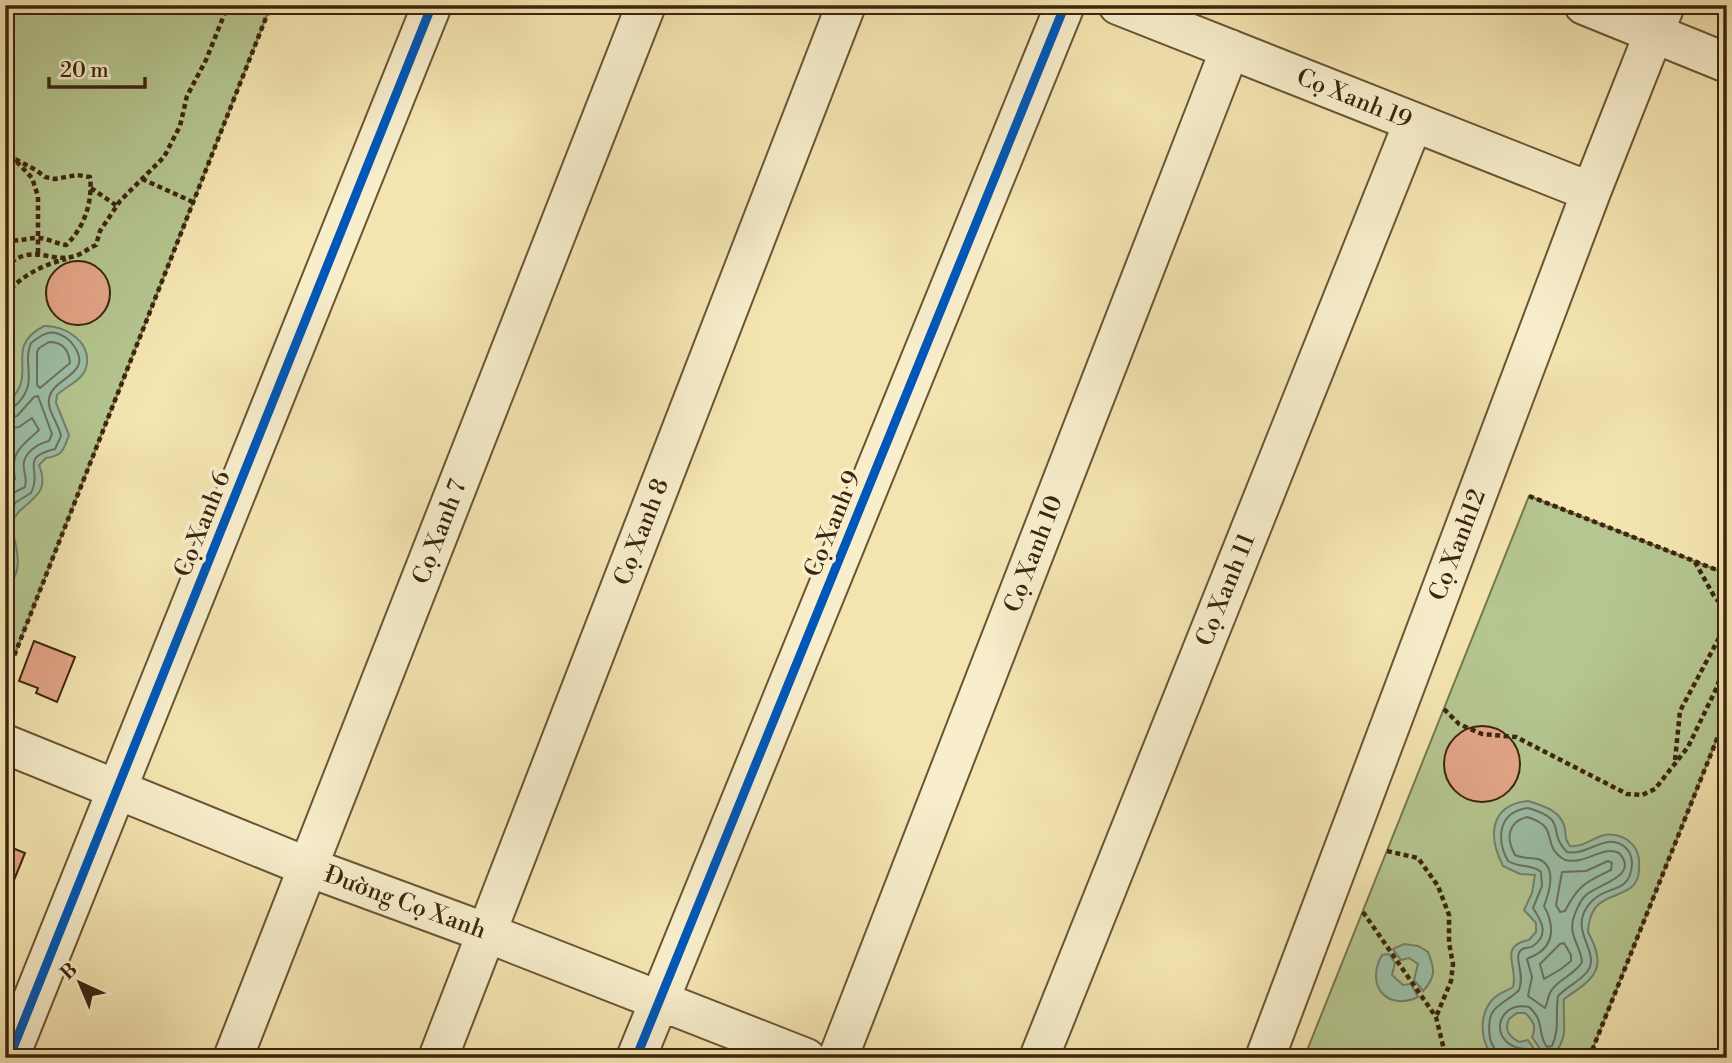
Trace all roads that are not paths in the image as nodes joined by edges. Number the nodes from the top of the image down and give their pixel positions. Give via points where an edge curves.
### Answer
1 (432, 5) edge
2 (646, 5) edge
3 (846, 5) edge
4 (1065, 5) edge
5 (1118, 5) edge
6 (1584, 5) edge
7 (1660, 20) edge
8 (1230, 50) junction
9 (1727, 63) edge
10 (1413, 123) junction
11 (1591, 192) junction
12 (5, 744) edge
13 (117, 788) junction
14 (308, 867) junction
15 (487, 933) junction
16 (660, 1000) junction
17 (9, 1058) edge
18 (233, 1058) edge
19 (438, 1058) edge
20 (636, 1058) edge
21 (806, 1058) edge
22 (838, 1058) edge
23 (1039, 1058) edge
24 (1265, 1058) edge

1 - 13 street, Cọ Xanh 6
2 - 14 street, Cọ Xanh 7
3 - 15 street, Cọ Xanh 8
4 - 16 street, Cọ Xanh 9
5 - 8 street, Cọ Xanh 19
6 - 7 street
7 - 9 street
7 - 11 street, Cọ Xanh12
8 - 10 street, Cọ Xanh 19
8 - 22 street, Cọ Xanh 10
10 - 11 street, Cọ Xanh 19
10 - 23 street, Cọ Xanh 11
11 - 24 street, Cọ Xanh12
12 - 13 street, Đường Cọ Xanh
13 - 14 street, Đường Cọ Xanh
13 - 17 street, Cọ Xanh 6
14 - 15 street, Đường Cọ Xanh
14 - 18 street, Cọ Xanh 7
15 - 16 street, Đường Cọ Xanh
15 - 19 street, Cọ Xanh 8
16 - 20 street, Cọ Xanh 9
16 - 21 street, Đường Cọ Xanh

